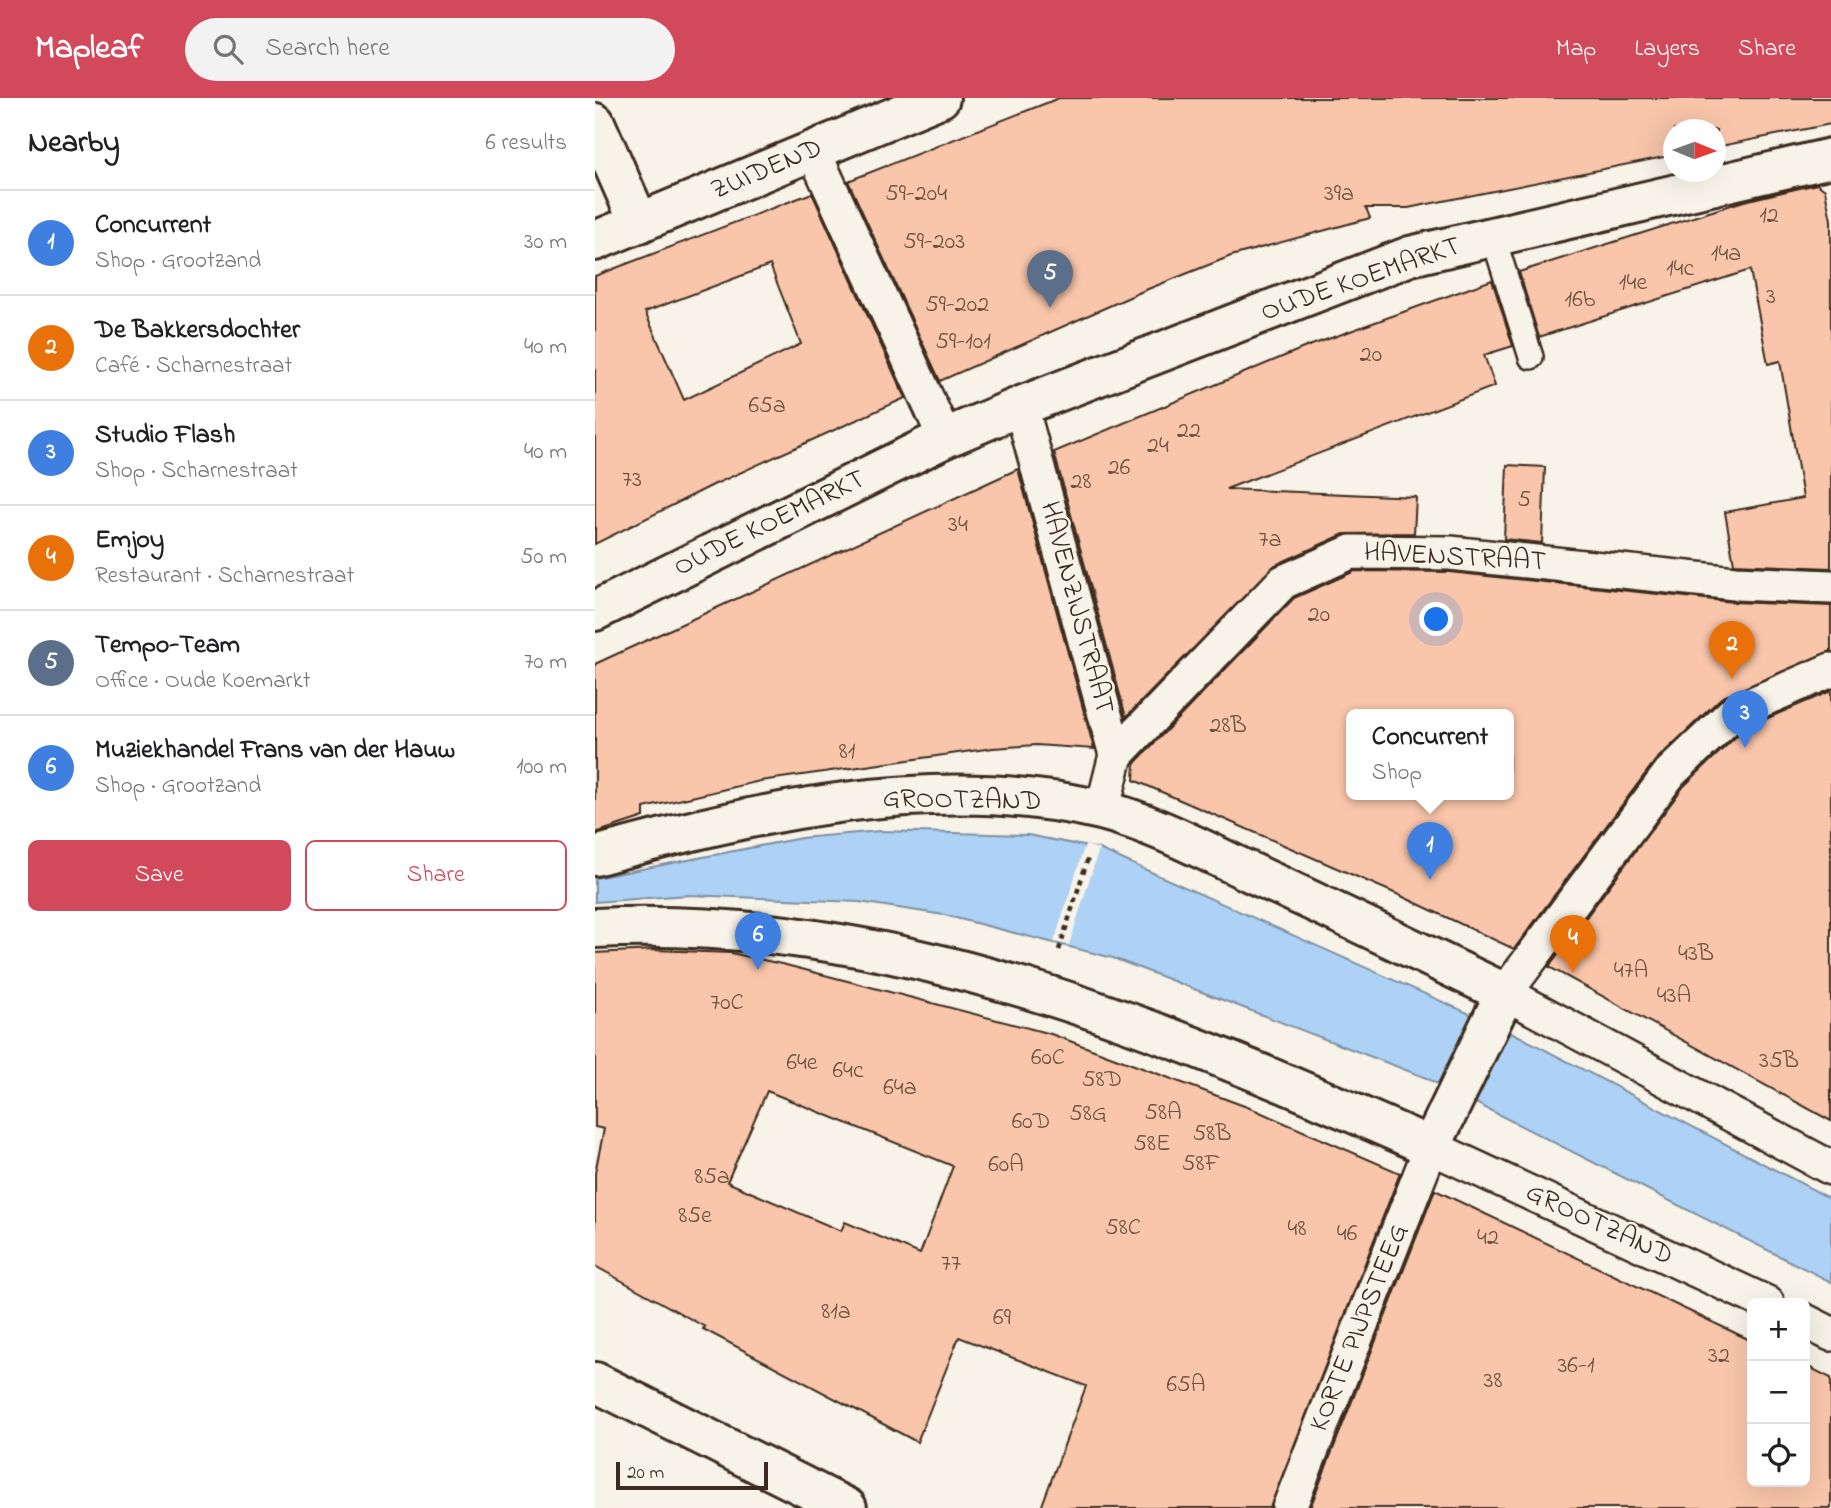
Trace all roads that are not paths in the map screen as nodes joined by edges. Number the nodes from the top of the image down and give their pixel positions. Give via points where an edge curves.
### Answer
1 (940, 98) edge
2 (595, 123) edge
3 (813, 150) junction
4 (1831, 158) edge
5 (639, 223) junction
6 (1493, 236) junction
7 (595, 241) edge
8 (1531, 357) dead end
9 (1021, 406) junction
10 (946, 438) junction
11 (1831, 587) edge
12 (595, 611) edge
13 (1831, 670) edge
14 (1116, 755) junction
15 (1103, 811) junction
16 (595, 856) edge
17 (595, 928) edge
18 (1498, 1007) junction
19 (1431, 1147) junction
20 (1831, 1168) edge
21 (1755, 1298) edge
22 (1810, 1324) edge
23 (1831, 1334) edge
24 (595, 1382) edge
25 (847, 1508) edge
26 (1289, 1508) edge

1 - 3 street, ZUIDEND
2 - 5 street
3 - 5 street, ZUIDEND
3 - 10 street
4 - 6 street, OUDE KOEMARKT
5 - 7 street, ZUIDEND
6 - 8 lane
6 - 9 street, OUDE KOEMARKT via 1410,256
9 - 10 street, OUDE KOEMARKT
9 - 14 street, HAVENZIJSTRAAT
10 - 12 street, OUDE KOEMARKT
11 - 14 street, HAVENSTRAAT via 1735,583 1450,553 1351,552 1283,582
13 - 18 street via 1734,712 1670,773
14 - 15 street, HAVENZIJSTRAAT
15 - 16 street, GROOTZAND via 1027,797 965,795 833,803 720,822
15 - 18 street, GROOTZAND via 1171,835
17 - 19 street, GROOTZAND via 715,926 806,937 997,977 1248,1066
18 - 19 street
18 - 20 street, GROOTZAND
19 - 21 street, GROOTZAND
19 - 26 street, KORTE PIJPSTEEG
22 - 23 street
24 - 25 street

